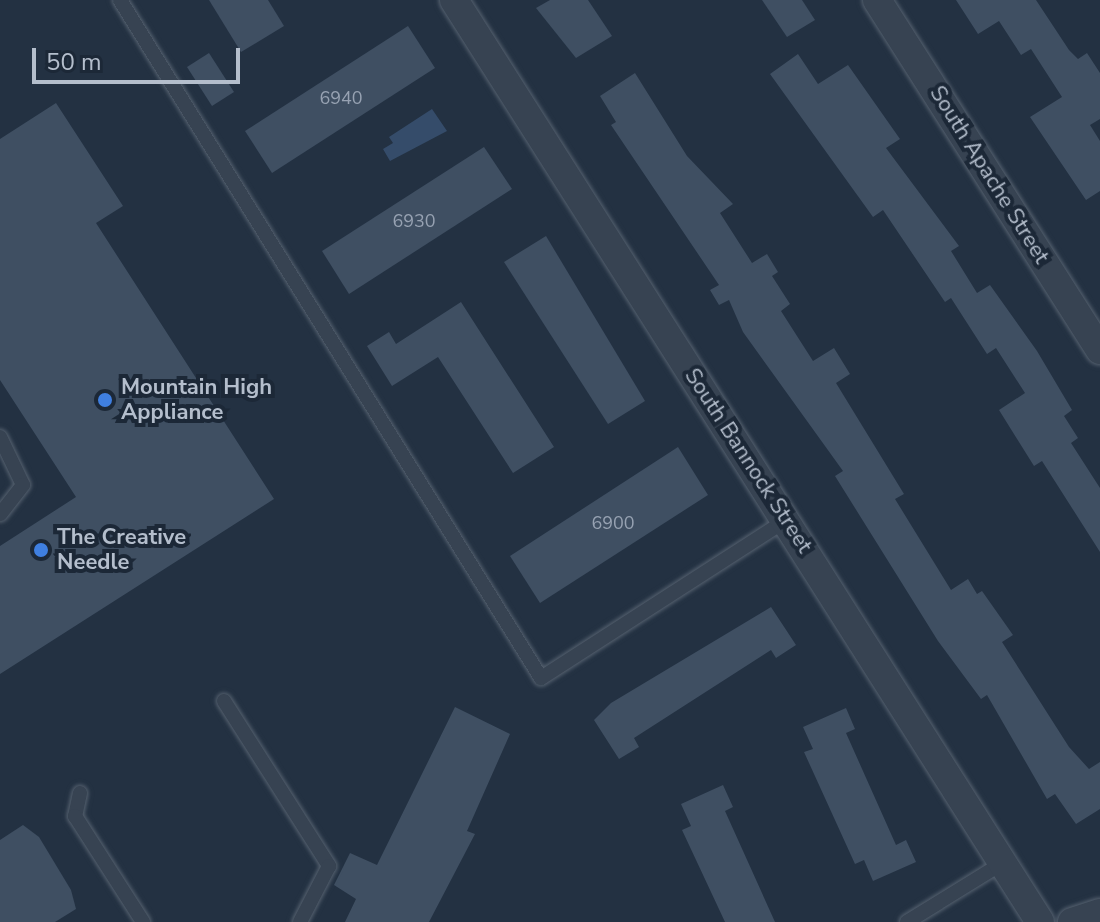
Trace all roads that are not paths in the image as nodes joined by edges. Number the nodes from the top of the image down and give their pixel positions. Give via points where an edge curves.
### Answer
1 (120, 0) edge
2 (454, 0) edge
3 (877, 0) edge
4 (1100, 350) edge
5 (0, 437) edge
6 (0, 514) edge
7 (786, 520) junction
8 (224, 701) dead end
9 (80, 793) dead end
10 (1004, 862) junction
11 (1100, 913) edge
12 (143, 922) edge
13 (300, 922) edge
14 (907, 922) edge
15 (1040, 922) edge
16 (1072, 922) edge

1 - 7 lane via 541,678
2 - 7 street, South Bannock Street
3 - 4 street, South Apache Street
5 - 6 lane via 23,485
7 - 10 street, South Bannock Street
8 - 13 lane via 329,866
9 - 12 lane via 75,816
10 - 14 lane
10 - 15 street, South Bannock Street
11 - 16 street

